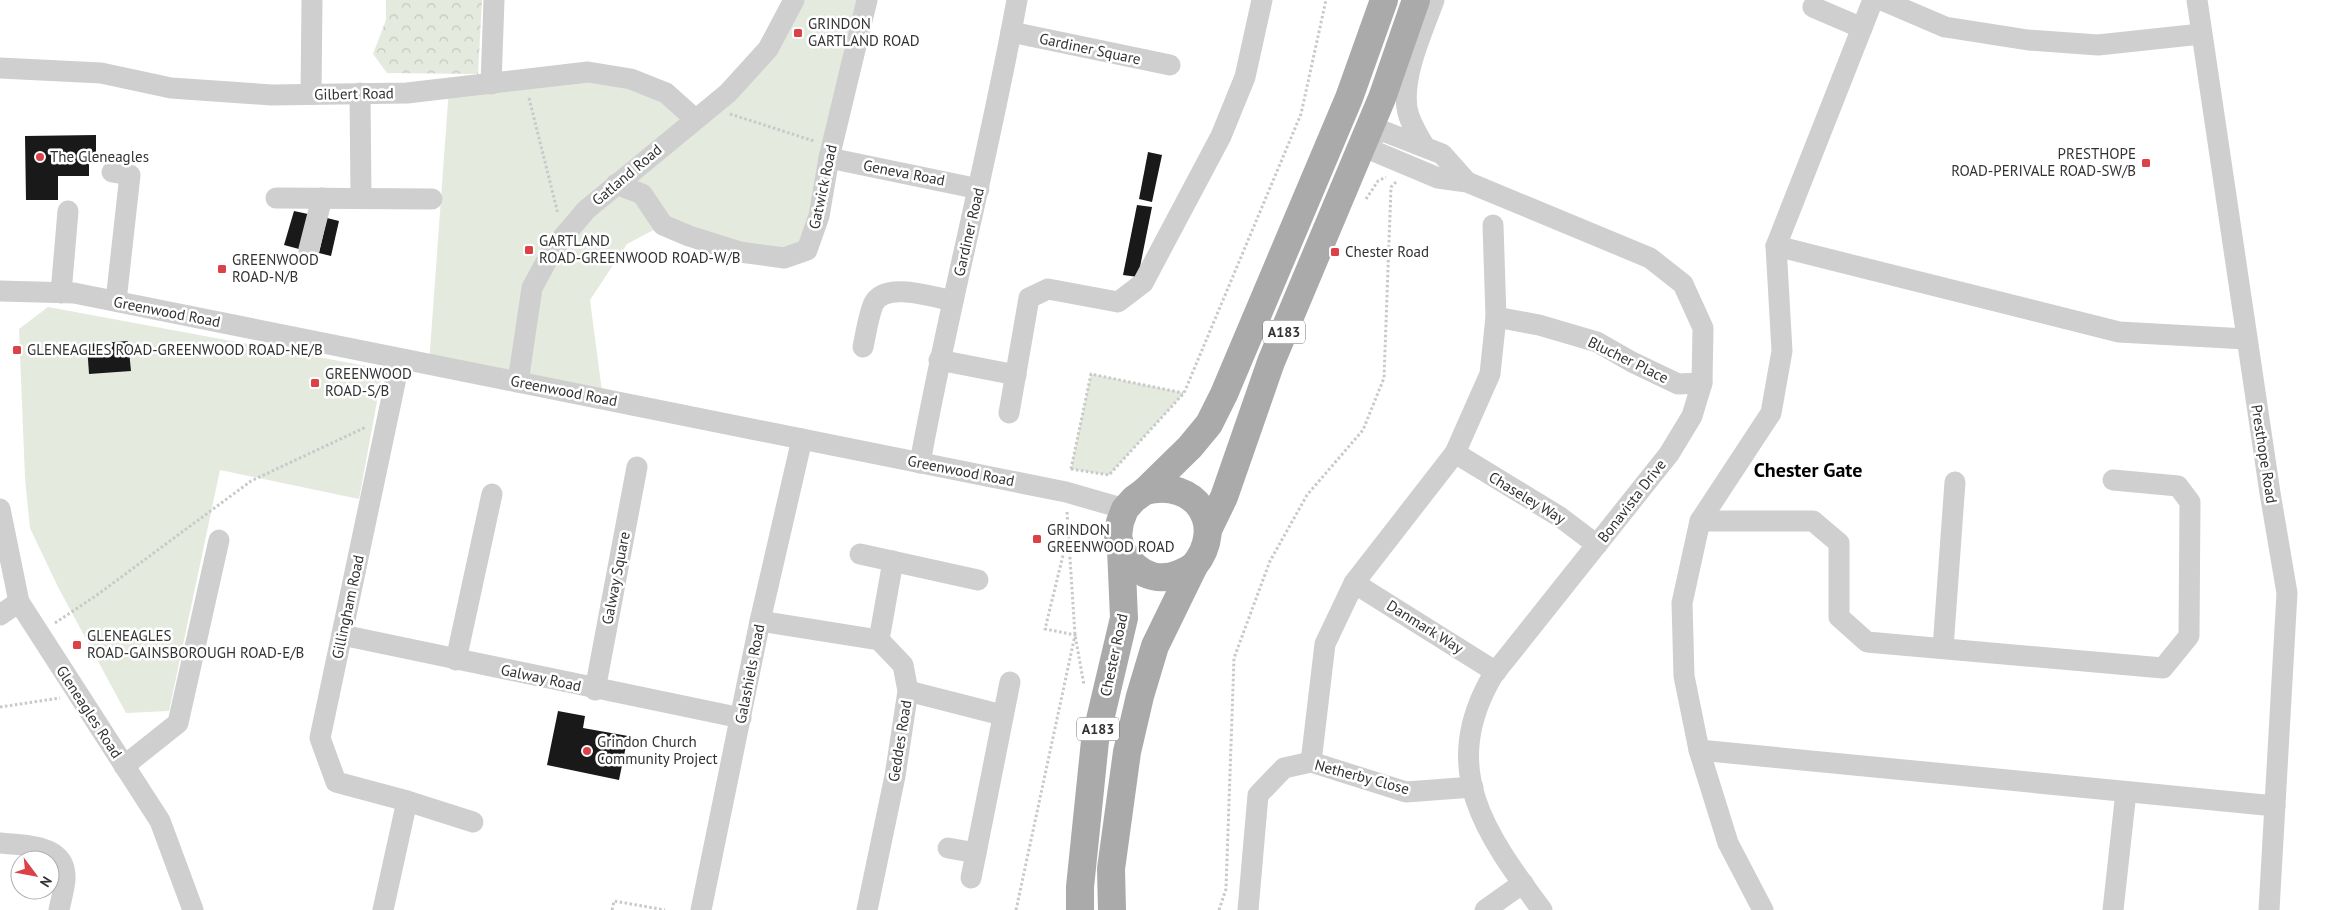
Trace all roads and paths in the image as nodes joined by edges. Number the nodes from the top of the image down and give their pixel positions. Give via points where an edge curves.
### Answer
1 (312, 0) edge
2 (494, 0) edge
3 (794, 0) edge
4 (867, 0) edge
5 (1017, 0) edge
6 (1262, 0) edge
7 (1326, 0) edge
8 (1384, 0) edge
9 (1416, 0) edge
10 (1434, 0) edge
11 (1873, 0) edge
12 (1882, 0) edge
13 (2197, 0) edge
14 (1813, 7) dead end
15 (1862, 28) junction
16 (1011, 32) junction
17 (2201, 34) junction
18 (1170, 65) dead end
19 (0, 68) edge
20 (524, 80) junction
21 (491, 84) junction
22 (360, 93) junction
23 (310, 94) junction
24 (719, 100) junction
25 (695, 119) junction
26 (1337, 127) junction
27 (1366, 138) junction
28 (1425, 147) junction
29 (830, 152) junction
30 (112, 172) dead end
31 (1467, 182) junction
32 (616, 184) junction
33 (979, 189) junction
34 (276, 198) dead end
35 (322, 198) junction
36 (361, 198) junction
37 (432, 199) dead end
38 (1362, 206) dead end
39 (68, 211) dead end
40 (1493, 225) dead end
41 (563, 236) junction
42 (1776, 246) junction
43 (310, 249) dead end
44 (0, 291) edge
45 (61, 293) junction
46 (116, 301) junction
47 (953, 301) junction
48 (1496, 317) junction
49 (2246, 340) junction
50 (863, 347) dead end
51 (400, 358) junction
52 (939, 360) junction
53 (1016, 375) junction
54 (518, 382) junction
55 (1702, 383) junction
56 (1184, 393) junction
57 (1010, 412) dead end
58 (386, 425) junction
59 (802, 439) junction
60 (1455, 454) junction
61 (920, 463) junction
62 (637, 467) dead end
63 (1071, 469) junction
64 (2113, 480) dead end
65 (1956, 482) dead end
66 (1145, 491) junction
67 (1066, 492) junction
68 (492, 494) dead end
69 (0, 509) edge
70 (1125, 509) junction
71 (1700, 521) junction
72 (1208, 530) junction
73 (1068, 535) junction
74 (219, 540) dead end
75 (1597, 544) junction
76 (1121, 549) junction
77 (860, 554) dead end
78 (893, 561) junction
79 (1194, 566) junction
80 (978, 580) dead end
81 (1354, 583) junction
82 (20, 602) junction
83 (0, 615) edge
84 (760, 621) junction
85 (39, 633) junction
86 (1074, 635) junction
87 (342, 636) junction
88 (879, 640) junction
89 (1943, 648) junction
90 (456, 660) junction
91 (1496, 672) junction
92 (1010, 682) dead end
93 (595, 690) junction
94 (908, 691) junction
95 (1086, 693) dead end
96 (78, 695) junction
97 (0, 707) edge
98 (1002, 715) junction
99 (741, 718) junction
100 (1700, 750) junction
101 (1311, 762) junction
102 (124, 766) junction
103 (1473, 787) junction
104 (2126, 792) junction
105 (407, 801) junction
106 (2275, 806) junction
107 (473, 822) dead end
108 (0, 843) edge
109 (948, 848) dead end
110 (976, 854) junction
111 (972, 878) dead end
112 (1523, 883) junction
113 (59, 910) edge
114 (193, 910) edge
115 (383, 910) edge
116 (612, 910) edge
117 (665, 910) edge
118 (701, 910) edge
119 (867, 910) edge
120 (1016, 910) edge
121 (1080, 910) edge
122 (1112, 910) edge
123 (1219, 910) edge
124 (1248, 910) edge
125 (1485, 910) edge
126 (1542, 910) edge
127 (1762, 910) edge
128 (2113, 910) edge
129 (2269, 910) edge

1 - 23 street
2 - 21 street
3 - 24 street, Gatland Road via 768,49
4 - 29 street, Gatwick Road
5 - 16 street, Gardiner Road
6 - 53 street via 1245,77 1221,136 1143,283 1118,302 1048,289 1029,298
7 - 56 path via 1301,114
8 - 26 main road, A183
9 - 27 main road, A183
10 - 28 street via 1407,88 1407,109
11 - 15 street
12 - 17 street via 1945,27 2028,40 2098,45
13 - 17 street, Presthope Road
14 - 15 street
15 - 42 street
16 - 18 street, Gardiner Square
16 - 33 street, Gardiner Road
17 - 49 street, Presthope Road
19 - 23 street, Gilbert Road via 100,73 171,88 272,95
20 - 21 street, Gilbert Road
20 - 25 street, Gilbert Road via 588,72 631,79 666,93
20 - 41 path
21 - 22 street, Gilbert Road via 407,93
22 - 23 street, Gilbert Road
22 - 36 street
24 - 25 street, Gatland Road
24 - 29 path via 732,116
25 - 32 street, Gatland Road
26 - 27 main road
26 - 66 main road, A183 via 1209,424
27 - 28 street, Bonavista Drive via 1383,131
27 - 31 street, Bonavista Drive via 1376,152 1438,178
27 - 72 main road, A183 via 1271,362 1224,497
28 - 31 street, Bonavista Drive via 1442,154
29 - 32 street, Gatwick Road via 819,216 807,250 784,258 740,252 663,225 642,194
29 - 33 street, Geneva Road
30 - 46 street via 130,175
31 - 55 street, Bonavista Drive via 1650,258 1683,284 1704,328
32 - 41 street, Gatland Road
33 - 47 street, Gardiner Road
34 - 35 street
35 - 36 street
35 - 43 street
36 - 37 street
38 - 123 path via 1378,181 1387,177 1399,178 1391,187 1384,378 1363,430 1307,495 1270,561 1234,658 1226,889
39 - 45 street
40 - 48 street
41 - 54 street, Gatland Road via 552,249 532,288
42 - 49 street via 2119,332
42 - 71 street via 1782,351 1771,413
44 - 45 street, Greenwood Road
45 - 46 street, Greenwood Road
46 - 51 street, Greenwood Road
47 - 50 street via 896,290 884,294 873,303
47 - 52 street, Gardiner Road
48 - 55 street, Blucher Place via 1539,325 1597,342 1678,384
48 - 60 street via 1490,374
49 - 106 street, Presthope Road via 2287,593
51 - 54 street, Greenwood Road
51 - 58 street, Gillingham Road
52 - 53 street
52 - 61 street, Gardiner Road
53 - 57 street
54 - 59 street, Greenwood Road
55 - 75 street, Bonavista Drive via 1692,416 1669,454
56 - 63 path via 1109,475
56 - 63 path via 1091,374
58 - 85 path via 367,426 251,481 97,595
58 - 87 street, Gillingham Road
59 - 61 street, Greenwood Road
59 - 84 street, Galashiels Road
60 - 75 street, Chaseley Way via 1560,517
60 - 81 street
61 - 67 street, Greenwood Road
62 - 93 street, Galway Square
63 - 67 path
64 - 89 street via 2178,486 2190,502 2189,636 2162,668
65 - 89 street
66 - 70 main road, A183
66 - 72 main road via 1174,489 1187,494 1205,514
67 - 70 street, Greenwood Road
67 - 73 path
68 - 90 street
69 - 82 street, Gleneagles Road
70 - 76 main road, Chester Road / A183 via 1118,536
71 - 89 street via 1812,520 1839,544 1838,617 1867,642
71 - 100 street via 1682,603 1684,676
72 - 79 main road, A183 via 1205,549
73 - 86 path
73 - 86 path via 1044,629
74 - 102 street via 178,723
75 - 91 street, Bonavista Drive
76 - 79 main road via 1129,562 1154,577 1180,575
76 - 121 main road, Chester Road / A183 via 1124,618 1095,741
77 - 78 street
78 - 80 street
78 - 88 street
79 - 122 main road, A183 via 1155,646 1140,696 1127,752 1111,869
81 - 91 street, Danmark Way
81 - 101 street via 1325,644
82 - 83 street
82 - 85 street, Gleneagles Road
84 - 88 street
84 - 99 street, Galashiels Road
85 - 96 street, Gleneagles Road
86 - 95 path
86 - 120 path
87 - 90 street, Galway Road
87 - 105 street, Gillingham Road via 320,738 336,782
88 - 94 street, Geddes Road via 903,665
90 - 93 street, Galway Road
91 - 103 street, Bonavista Drive via 1480,698 1470,737 1469,765
92 - 98 street
93 - 99 street, Galway Road
94 - 98 street
94 - 119 street, Geddes Road via 895,776
96 - 97 path
96 - 102 street, Gleneagles Road
98 - 110 street
99 - 118 street, Galashiels Road
100 - 104 street
100 - 127 street via 1728,843
101 - 103 street, Netherby Close via 1406,792
101 - 124 street, Netherby Close via 1284,768 1258,795
102 - 114 street, Gleneagles Road via 160,821
103 - 112 street, Bonavista Drive via 1475,802 1490,834
104 - 106 street
104 - 128 street
105 - 107 street, Gillingham Road
105 - 115 street
106 - 129 street, Presthope Road
108 - 113 street via 49,849 61,862 65,878
109 - 110 street
110 - 111 street
112 - 125 street
112 - 126 street, Bonavista Drive
116 - 117 path via 614,901

